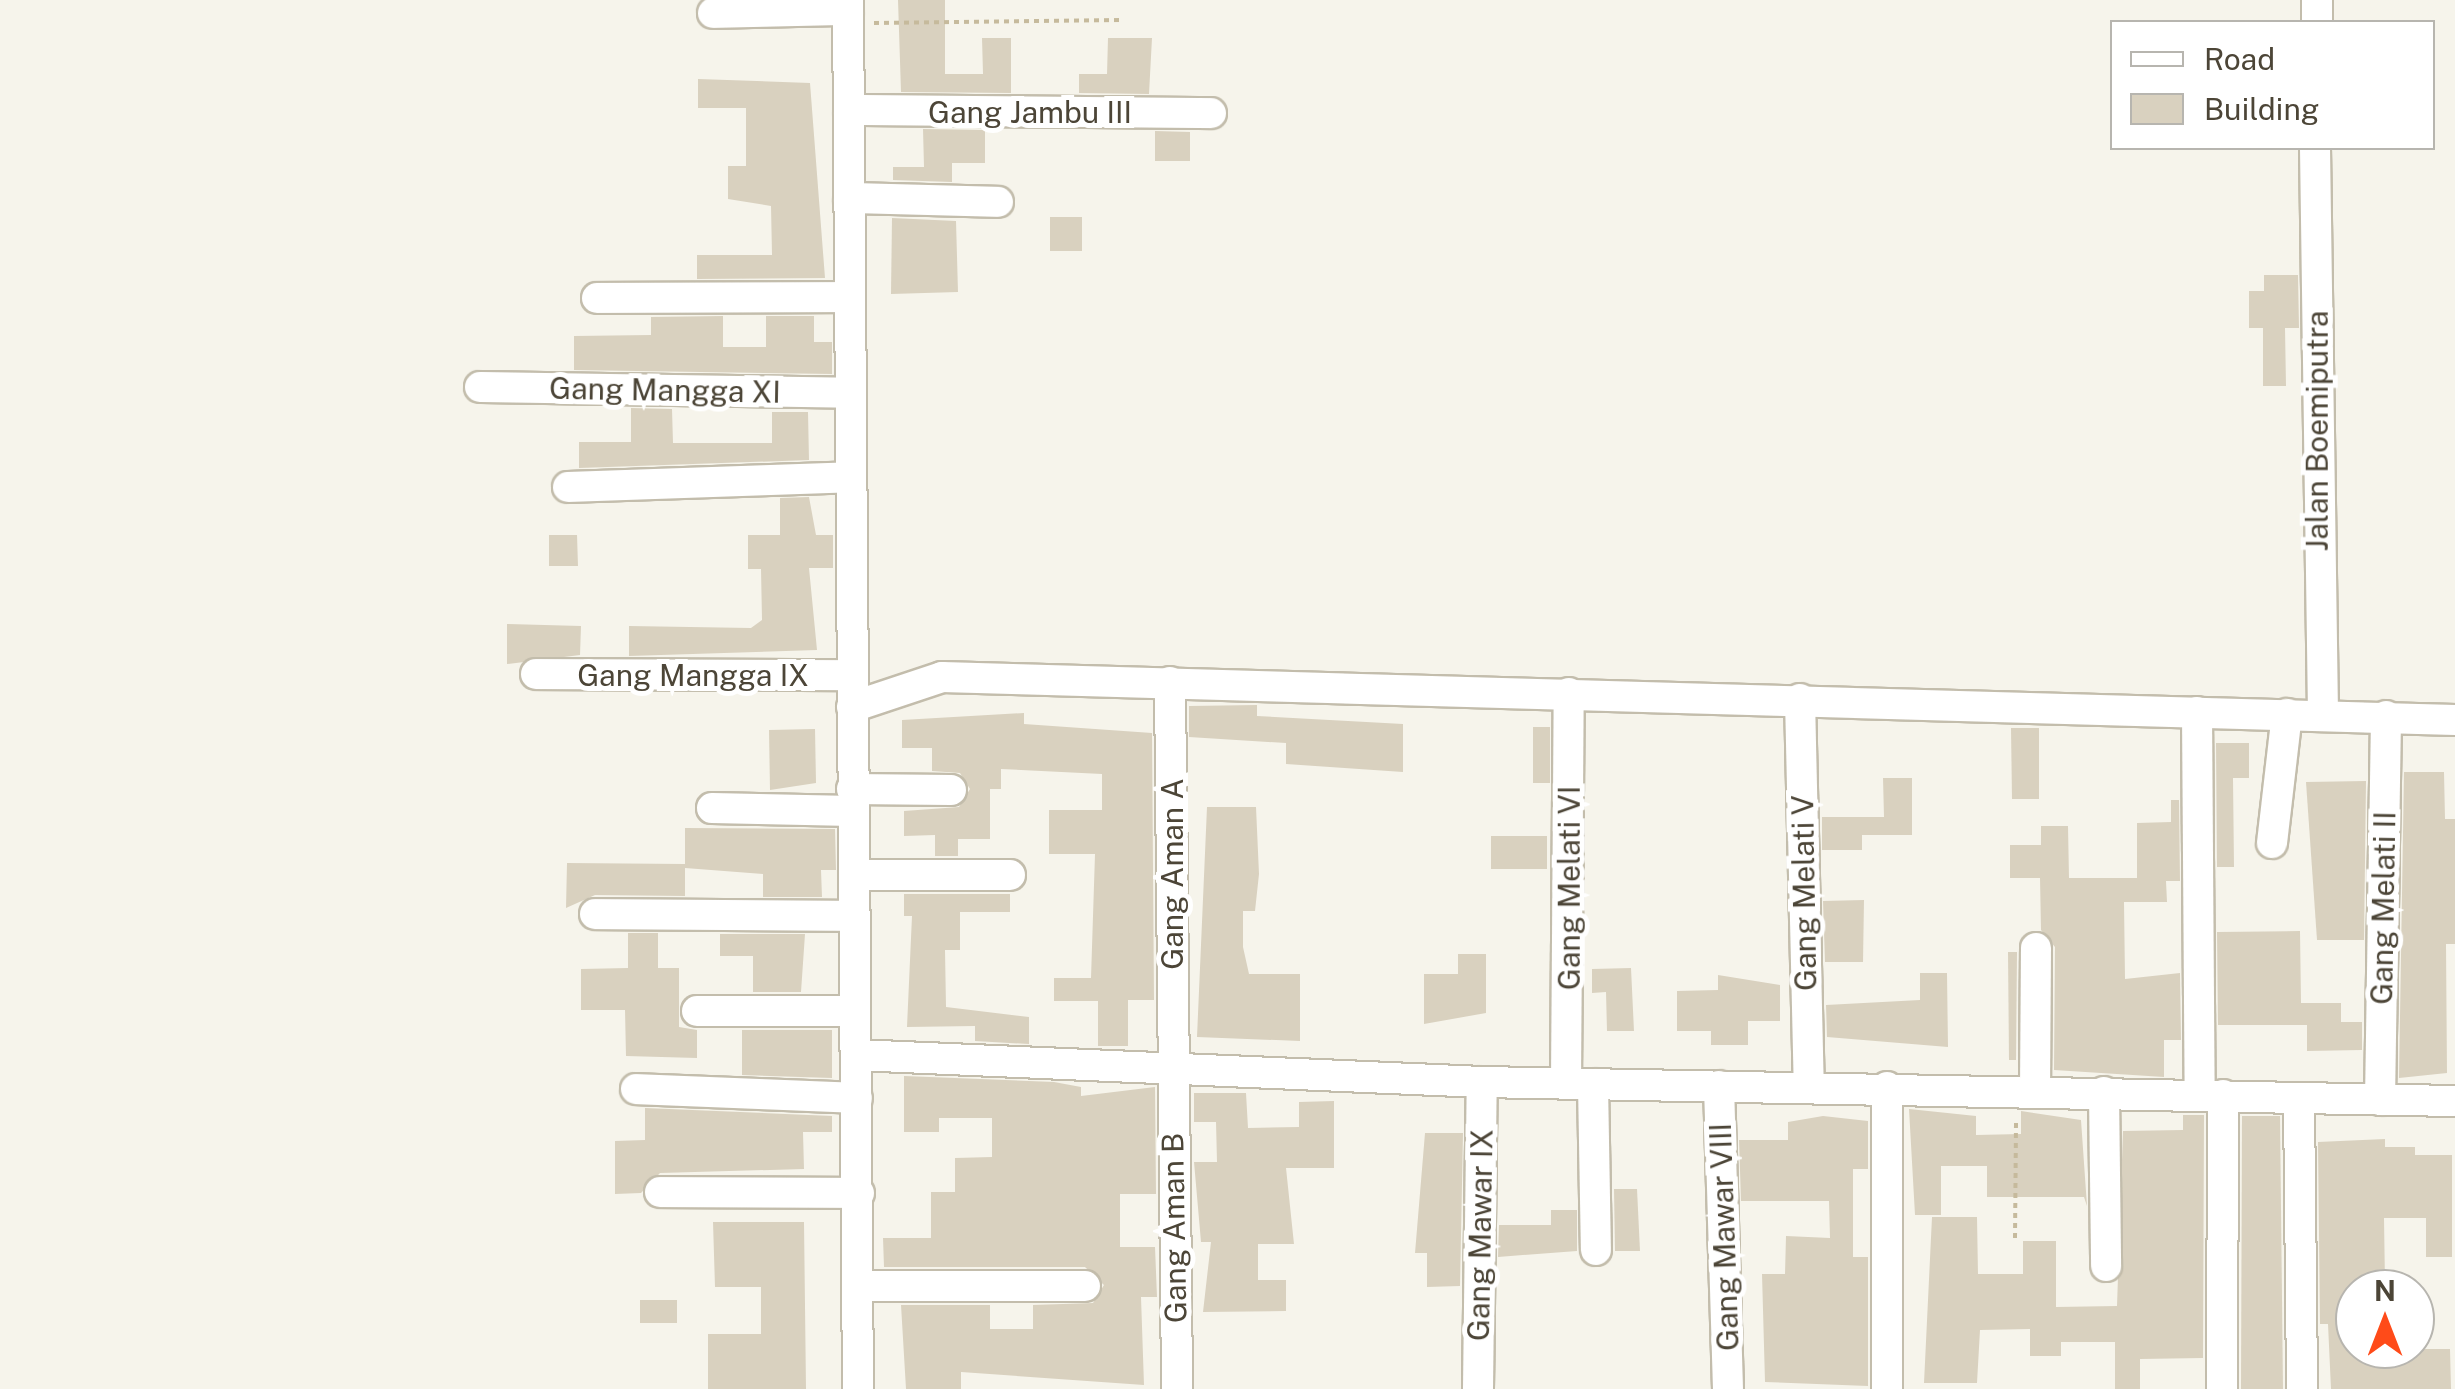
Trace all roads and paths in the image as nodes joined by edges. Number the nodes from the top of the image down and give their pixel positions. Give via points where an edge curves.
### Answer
1 (848, 11) edge
2 (713, 14) dead end
3 (1121, 20) dead end
4 (848, 110) junction
5 (1211, 113) dead end
6 (2315, 150) edge
7 (848, 198) junction
8 (998, 202) dead end
9 (597, 298) dead end
10 (849, 298) junction
11 (480, 387) dead end
12 (851, 393) junction
13 (850, 477) junction
14 (568, 487) dead end
15 (536, 674) dead end
16 (850, 675) junction
17 (1170, 682) junction
18 (1569, 693) junction
19 (1800, 699) junction
20 (852, 707) junction
21 (2198, 712) junction
22 (2287, 714) junction
23 (2323, 715) junction
24 (2386, 716) junction
25 (2455, 720) edge
26 (951, 790) dead end
27 (852, 800) junction
28 (712, 808) dead end
29 (2272, 843) dead end
30 (855, 874) junction
31 (1010, 875) dead end
32 (595, 914) dead end
33 (853, 916) junction
34 (2036, 948) dead end
35 (697, 1011) dead end
36 (855, 1011) junction
37 (856, 1055) junction
38 (1171, 1066) junction
39 (1482, 1082) junction
40 (1580, 1083) junction
41 (1719, 1086) junction
42 (1809, 1086) junction
43 (1887, 1088) junction
44 (636, 1089) dead end
45 (2026, 1090) junction
46 (2104, 1092) junction
47 (2212, 1095) junction
48 (857, 1098) junction
49 (2299, 1098) junction
50 (2380, 1100) junction
51 (2455, 1102) edge
52 (660, 1192) dead end
53 (859, 1193) junction
54 (2015, 1238) dead end
55 (1596, 1250) dead end
56 (2106, 1266) dead end
57 (860, 1286) junction
58 (1085, 1286) dead end
59 (858, 1389) edge
60 (1177, 1389) edge
61 (1478, 1389) edge
62 (1728, 1389) edge
63 (1887, 1389) edge
64 (2222, 1389) edge
65 (2302, 1389) edge

1 - 2 street
1 - 3 path
1 - 4 street
4 - 5 street, Gang Jambu III
4 - 7 street
6 - 23 street, Jalan Boemiputra
7 - 8 street
7 - 10 street
9 - 10 street
10 - 12 street
11 - 12 street, Gang Mangga XI
12 - 13 street
13 - 14 street
13 - 16 street
15 - 16 street, Gang Mangga IX
16 - 20 street
17 - 18 street
17 - 20 street via 942,677
17 - 38 street, Gang Aman A
18 - 19 street
18 - 40 street, Gang Melati VI
19 - 21 street
19 - 42 street, Gang Melati V
20 - 27 street
21 - 22 street
21 - 47 street
22 - 23 street
22 - 29 street
23 - 24 street
24 - 25 street
24 - 50 street, Gang Melati II
26 - 27 street
27 - 28 street
27 - 30 street
30 - 31 street
30 - 33 street
32 - 33 street
33 - 36 street
34 - 45 street
35 - 36 street
36 - 37 street
37 - 38 street
37 - 48 street
38 - 39 street
38 - 60 street, Gang Aman B
39 - 40 street
39 - 61 street, Gang Mawar IX
40 - 41 street
40 - 55 street, Gang Melati VI
41 - 42 street
41 - 62 street, Gang Mawar VIII
42 - 43 street
43 - 45 street
43 - 63 street
44 - 48 street
45 - 46 street
45 - 54 path
46 - 47 street
46 - 56 street
47 - 49 street
47 - 64 street
48 - 53 street
49 - 50 street
49 - 65 street
50 - 51 street
52 - 53 street
53 - 57 street
57 - 58 street
57 - 59 street

